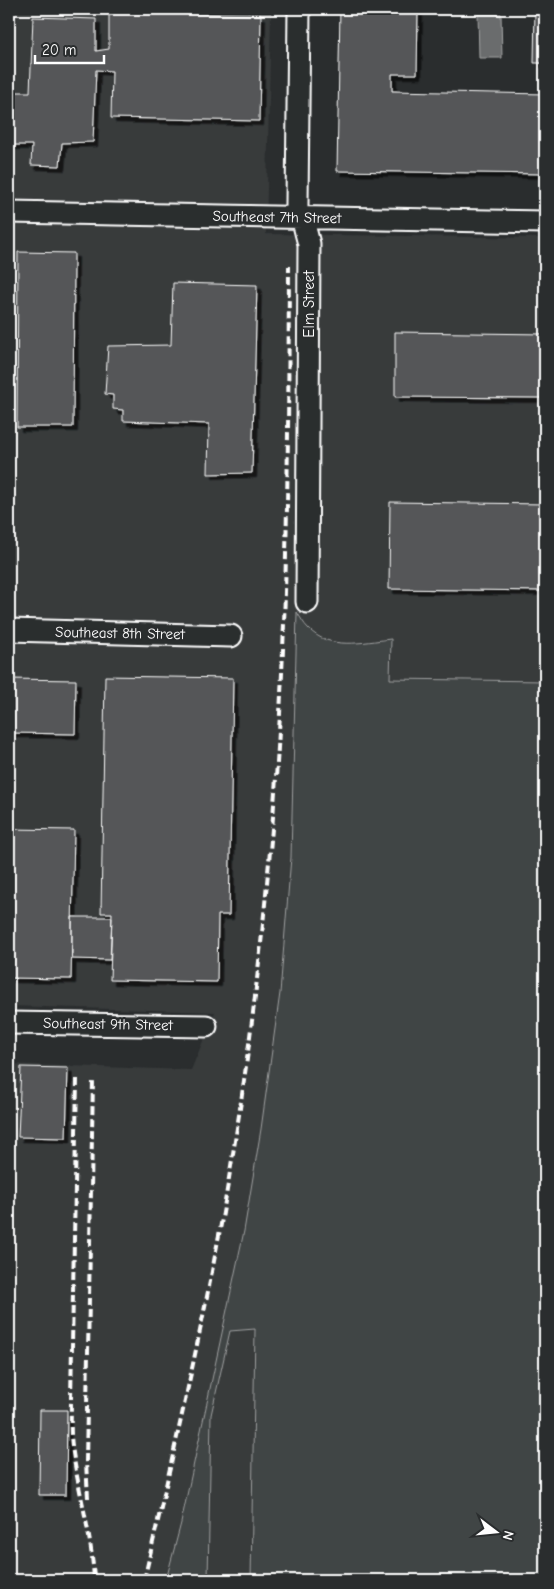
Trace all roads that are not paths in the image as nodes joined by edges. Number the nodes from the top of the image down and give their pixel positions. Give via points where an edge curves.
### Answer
1 (299, 9) edge
2 (9, 212) edge
3 (302, 217) junction
4 (545, 222) edge
5 (307, 602) dead end
6 (9, 630) edge
7 (231, 636) dead end
8 (9, 1023) edge
9 (206, 1026) dead end

1 - 3 street, Elm Street via 297,211
2 - 3 street, Southeast 7th Street
3 - 4 street, Southeast 7th Street
3 - 5 street, Elm Street via 309,244
6 - 7 street, Southeast 8th Street
8 - 9 street, Southeast 9th Street

